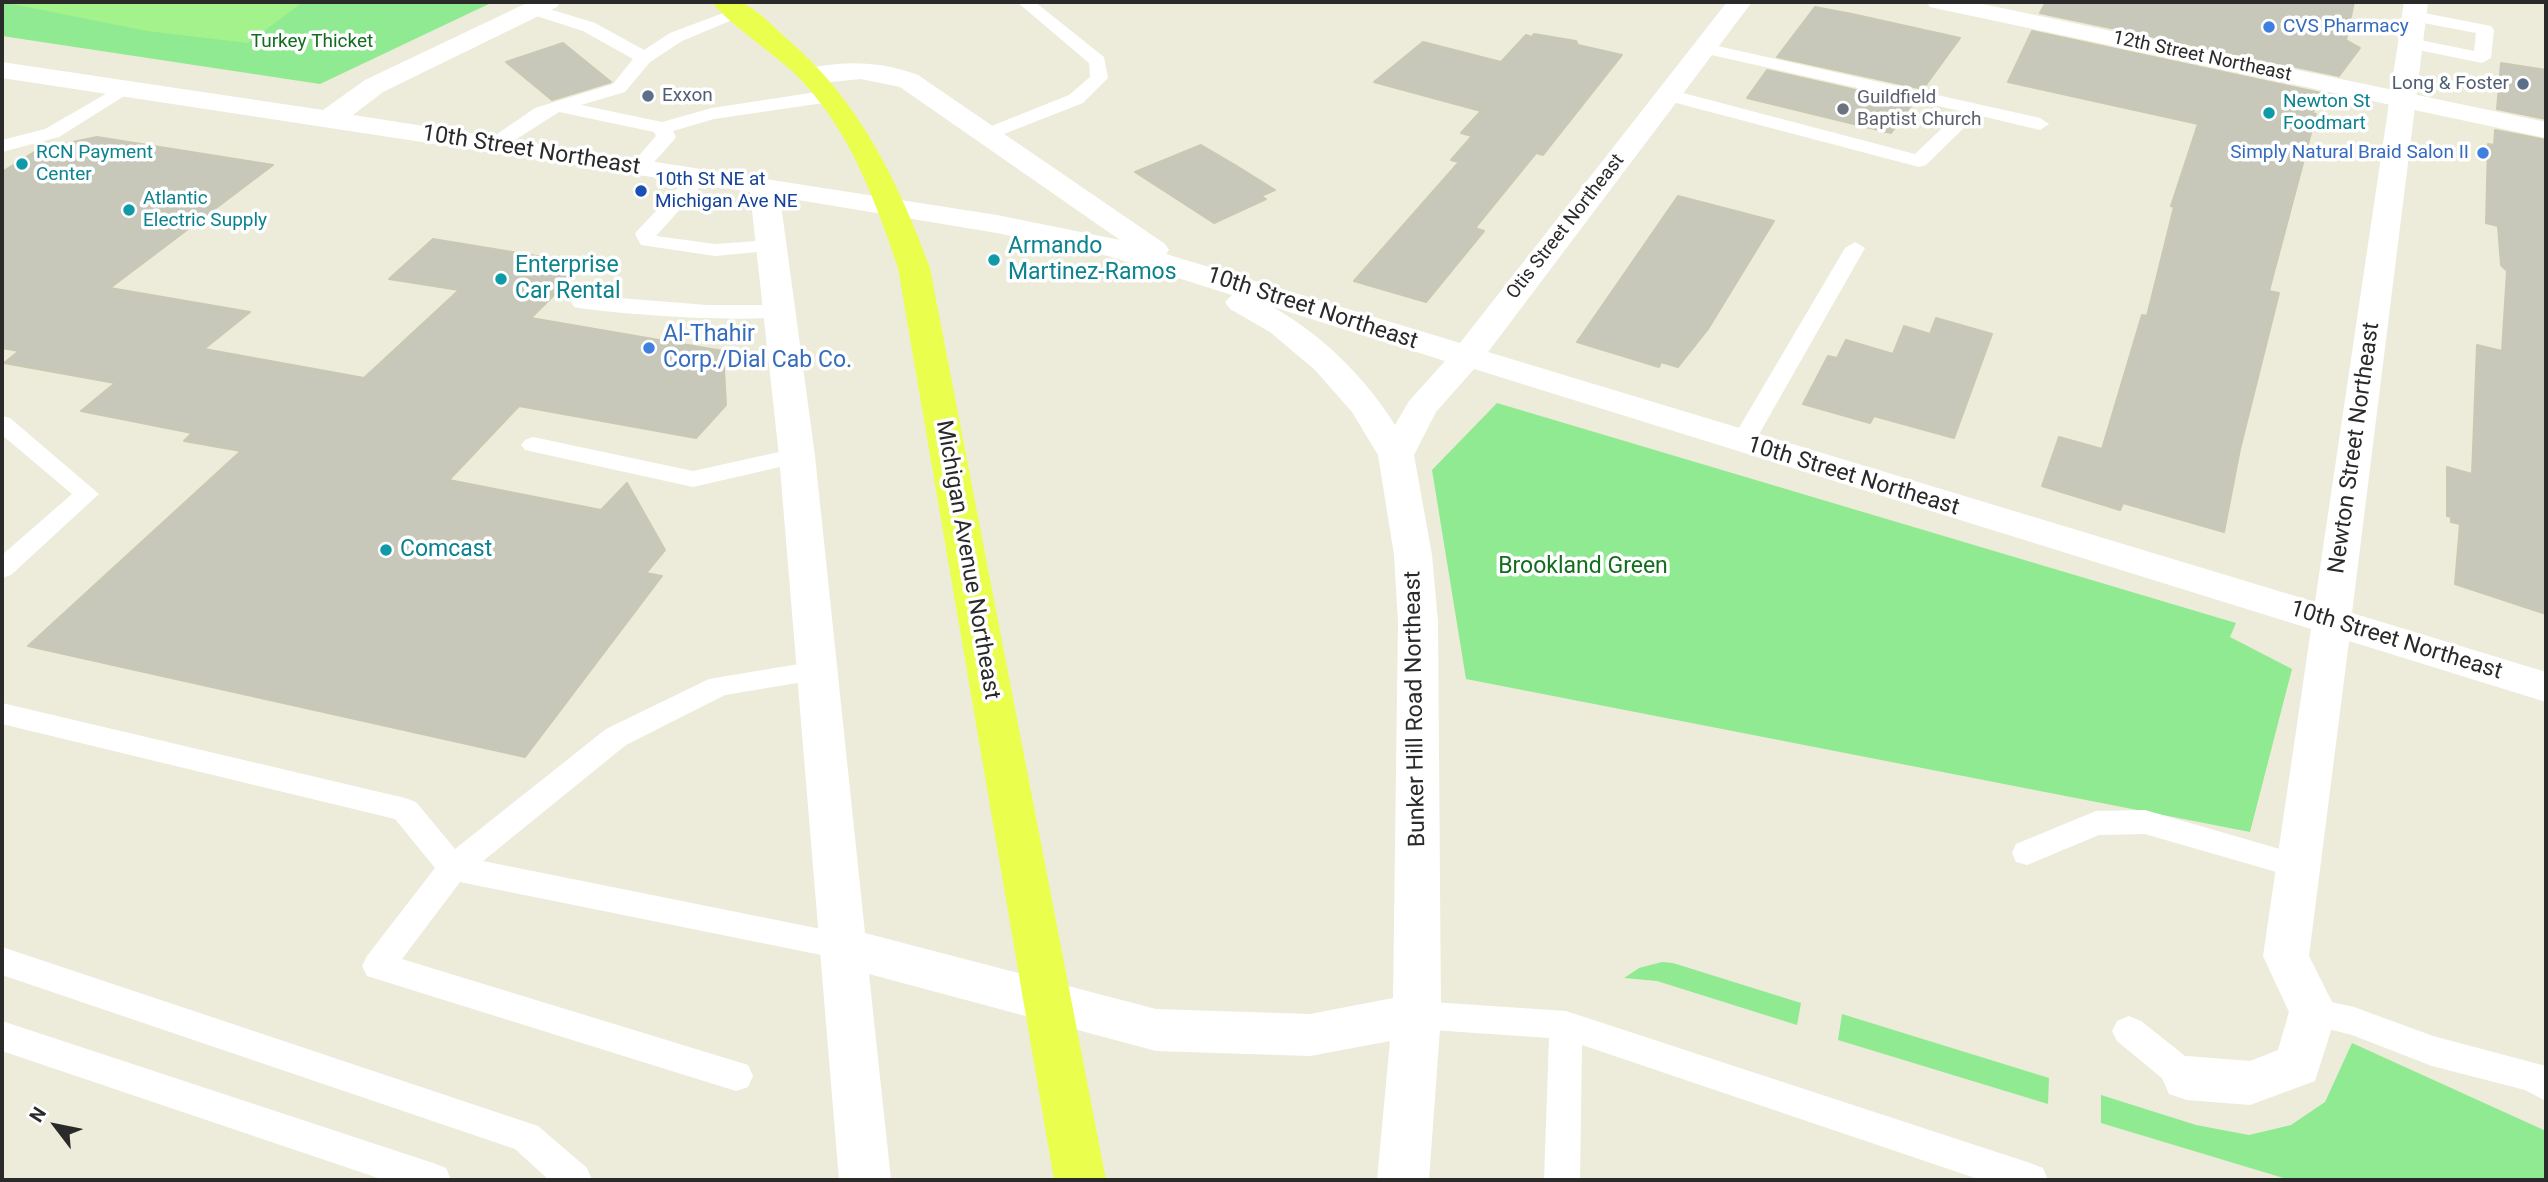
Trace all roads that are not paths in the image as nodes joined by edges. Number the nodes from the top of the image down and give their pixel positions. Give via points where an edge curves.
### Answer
1 (1025, 2) edge
2 (1740, 2) edge
3 (1939, 2) edge
4 (541, 5) edge
5 (732, 7) edge
6 (2415, 9) edge
7 (2410, 43) junction
8 (1704, 48) junction
9 (644, 58) junction
10 (2, 70) edge
11 (821, 86) junction
12 (123, 89) junction
13 (1668, 95) junction
14 (2402, 99) junction
15 (558, 106) junction
16 (1973, 109) junction
17 (328, 120) junction
18 (2039, 124) dead end
19 (662, 128) junction
20 (2546, 130) edge
21 (986, 135) junction
22 (494, 145) junction
23 (2, 146) edge
24 (639, 167) junction
25 (700, 176) junction
26 (764, 186) junction
27 (888, 206) junction
28 (772, 246) junction
29 (1855, 248) dead end
30 (1176, 265) junction
31 (582, 302) dead end
32 (781, 312) junction
33 (1466, 358) junction
34 (2, 423) edge
35 (1742, 443) junction
36 (533, 445) dead end
37 (1396, 455) junction
38 (797, 456) junction
39 (2, 569) edge
40 (2331, 622) junction
41 (817, 671) junction
42 (2546, 687) edge
43 (2, 715) edge
44 (2027, 853) dead end
45 (2297, 866) junction
46 (453, 868) junction
47 (841, 946) junction
48 (2, 961) edge
49 (2313, 1012) junction
50 (1418, 1015) junction
51 (1566, 1025) junction
52 (2129, 1031) dead end
53 (2, 1036) edge
54 (736, 1076) dead end
55 (2187, 1078) joint
56 (2542, 1079) edge
57 (433, 1180) edge
58 (574, 1180) edge
59 (865, 1180) edge
60 (1080, 1180) edge
61 (1403, 1180) edge
62 (1562, 1180) edge
63 (2030, 1180) edge

1 - 21 lane via 1098,61 1099,78 1076,99
2 - 8 street, Otis Street Northeast
3 - 14 street, 12th Street Northeast
4 - 9 lane
4 - 17 street via 374,86
5 - 9 lane
5 - 11 main road, Michigan Avenue Northeast via 768,34
6 - 7 street, Newton Street Northeast
6 - 7 lane via 2485,30 2482,58
7 - 14 street, Newton Street Northeast
8 - 13 street, Otis Street Northeast
8 - 16 lane
9 - 15 lane via 619,88
10 - 12 street, 10th Street Northeast
11 - 19 lane
11 - 21 street, Bunker Hill Road Northeast via 863,70 888,72 909,81
11 - 27 main road, Michigan Avenue Northeast via 857,137
12 - 17 street, 10th Street Northeast
12 - 23 lane via 52,133
13 - 16 lane via 1919,161
13 - 33 street, Otis Street Northeast
14 - 20 street, 12th Street Northeast
14 - 40 street, Newton Street Northeast
15 - 19 lane
15 - 22 lane
16 - 18 lane
17 - 22 street, 10th Street Northeast
19 - 24 lane via 666,137
21 - 30 street, Bunker Hill Road Northeast
22 - 24 street, 10th Street Northeast
24 - 25 street, 10th Street Northeast
25 - 26 street, 10th Street Northeast
25 - 28 lane via 645,234 648,241 715,250
26 - 27 street, 10th Street Northeast
26 - 28 street
27 - 30 street, 10th Street Northeast via 1049,234
27 - 60 main road, Michigan Avenue Northeast via 914,268
28 - 32 street
29 - 35 lane
30 - 33 street, 10th Street Northeast
30 - 37 street, Bunker Hill Road Northeast via 1281,325 1305,344 1358,396
31 - 32 lane via 707,313
32 - 38 street
33 - 35 street, 10th Street Northeast
33 - 37 street, Otis Street Northeast via 1421,408
34 - 39 lane via 87,494
35 - 40 street, 10th Street Northeast
36 - 38 lane via 693,478
37 - 50 street, Bunker Hill Road Northeast via 1418,614
38 - 41 street
40 - 42 street, 10th Street Northeast
40 - 45 street, Newton Street Northeast
41 - 46 lane via 719,686 616,737
41 - 47 street
43 - 46 lane via 405,810
44 - 45 lane via 2096,823 2145,822
45 - 49 street, Newton Street Northeast via 2286,956
46 - 47 lane
46 - 54 lane via 378,966
47 - 50 street via 1156,1030 1310,1035
47 - 59 street
48 - 58 lane via 526,1137
49 - 55 street via 2298,1065 2250,1083
49 - 56 lane via 2354,1021 2432,1051
50 - 51 lane
50 - 61 street, Bunker Hill Road Northeast
51 - 62 lane
51 - 63 lane
52 - 55 lane
53 - 57 lane

